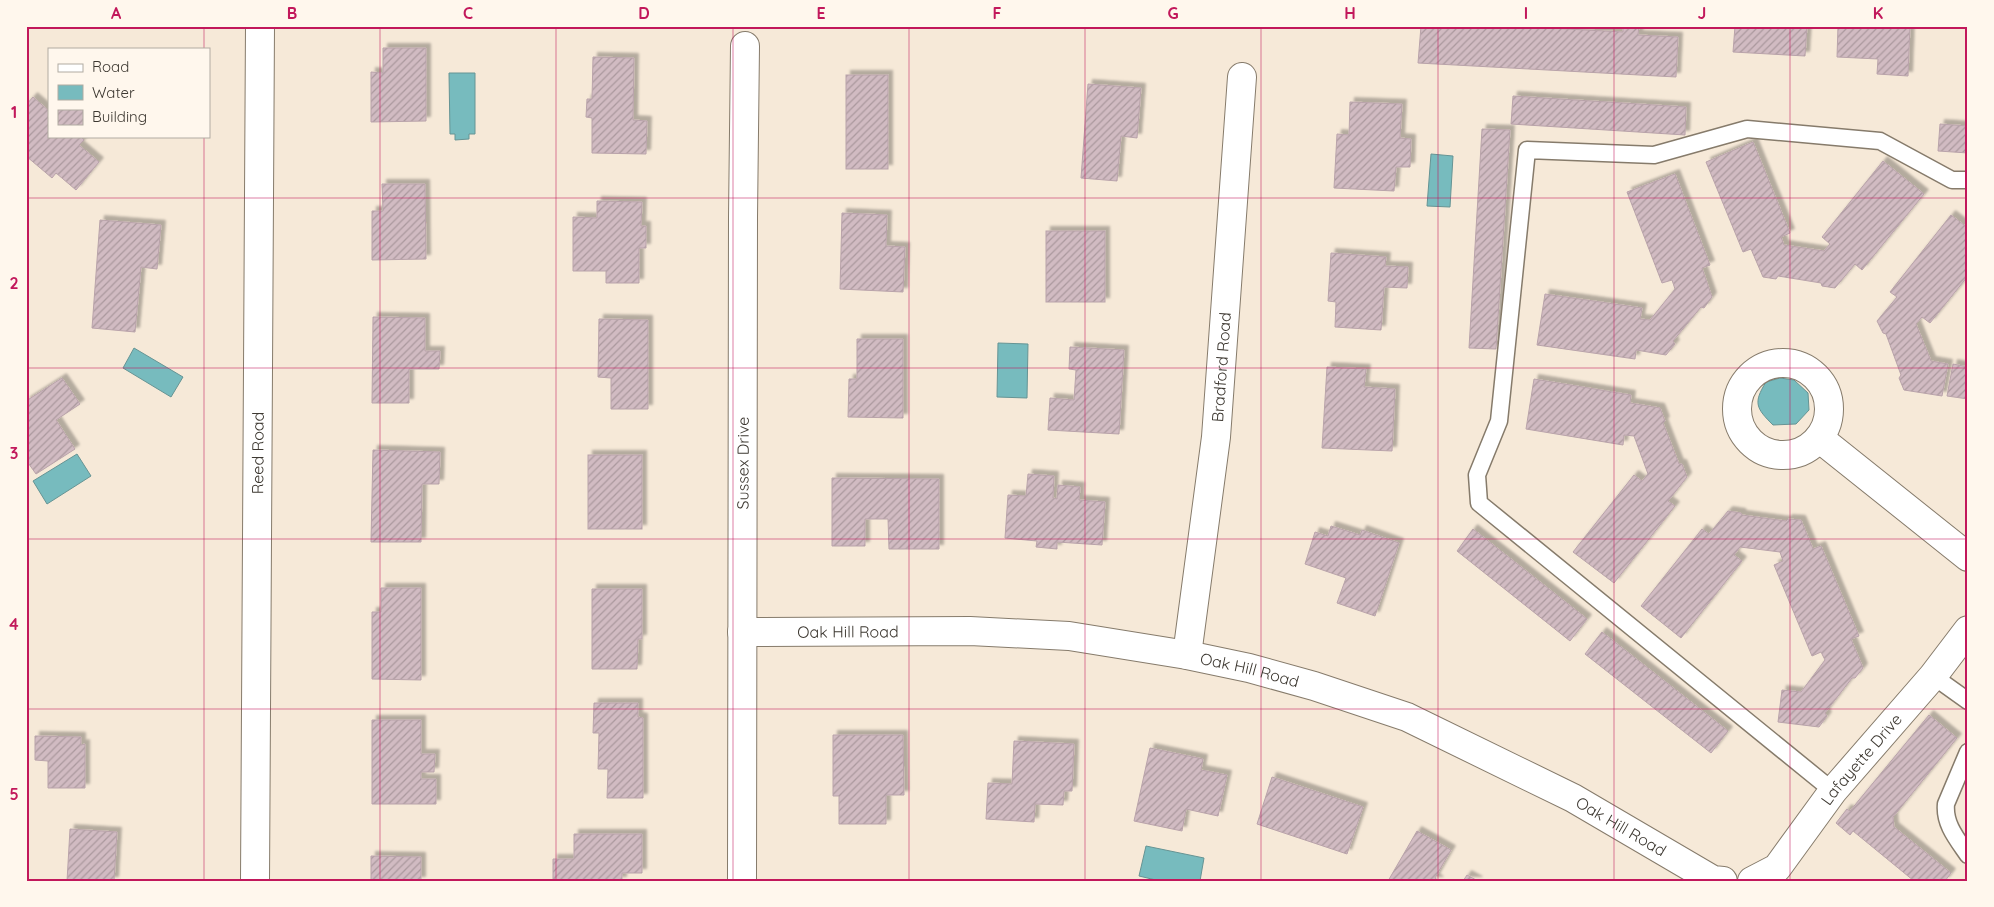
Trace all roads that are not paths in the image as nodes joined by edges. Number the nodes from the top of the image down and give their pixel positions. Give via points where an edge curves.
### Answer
1 (260, 26) edge
2 (745, 46) dead end
3 (1242, 76) dead end
4 (1968, 180) edge
5 (1819, 438) dead end
6 (1968, 557) edge
7 (1968, 630) edge
8 (742, 632) junction
9 (1187, 655) junction
10 (1933, 676) junction
11 (1968, 701) edge
12 (1968, 752) edge
13 (1834, 791) junction
14 (1968, 855) edge
15 (1718, 880) edge
16 (255, 881) edge
17 (742, 881) edge
18 (1752, 881) edge

1 - 16 street, Reed Road
2 - 8 street, Sussex Drive
3 - 9 street, Bradford Road via 1216,437
4 - 13 lane via 1952,180 1880,140 1747,129 1654,156 1527,150 1499,421 1477,476 1479,503
5 - 6 street
7 - 10 street, Lafayette Drive
8 - 9 street, Oak Hill Road via 970,631 1069,636
8 - 17 street, Sussex Drive
9 - 15 street, Oak Hill Road via 1314,686 1407,717 1572,798
10 - 11 lane
10 - 13 street, Lafayette Drive
12 - 14 lane via 1945,812 1955,836
13 - 18 street, Lafayette Drive via 1777,868

